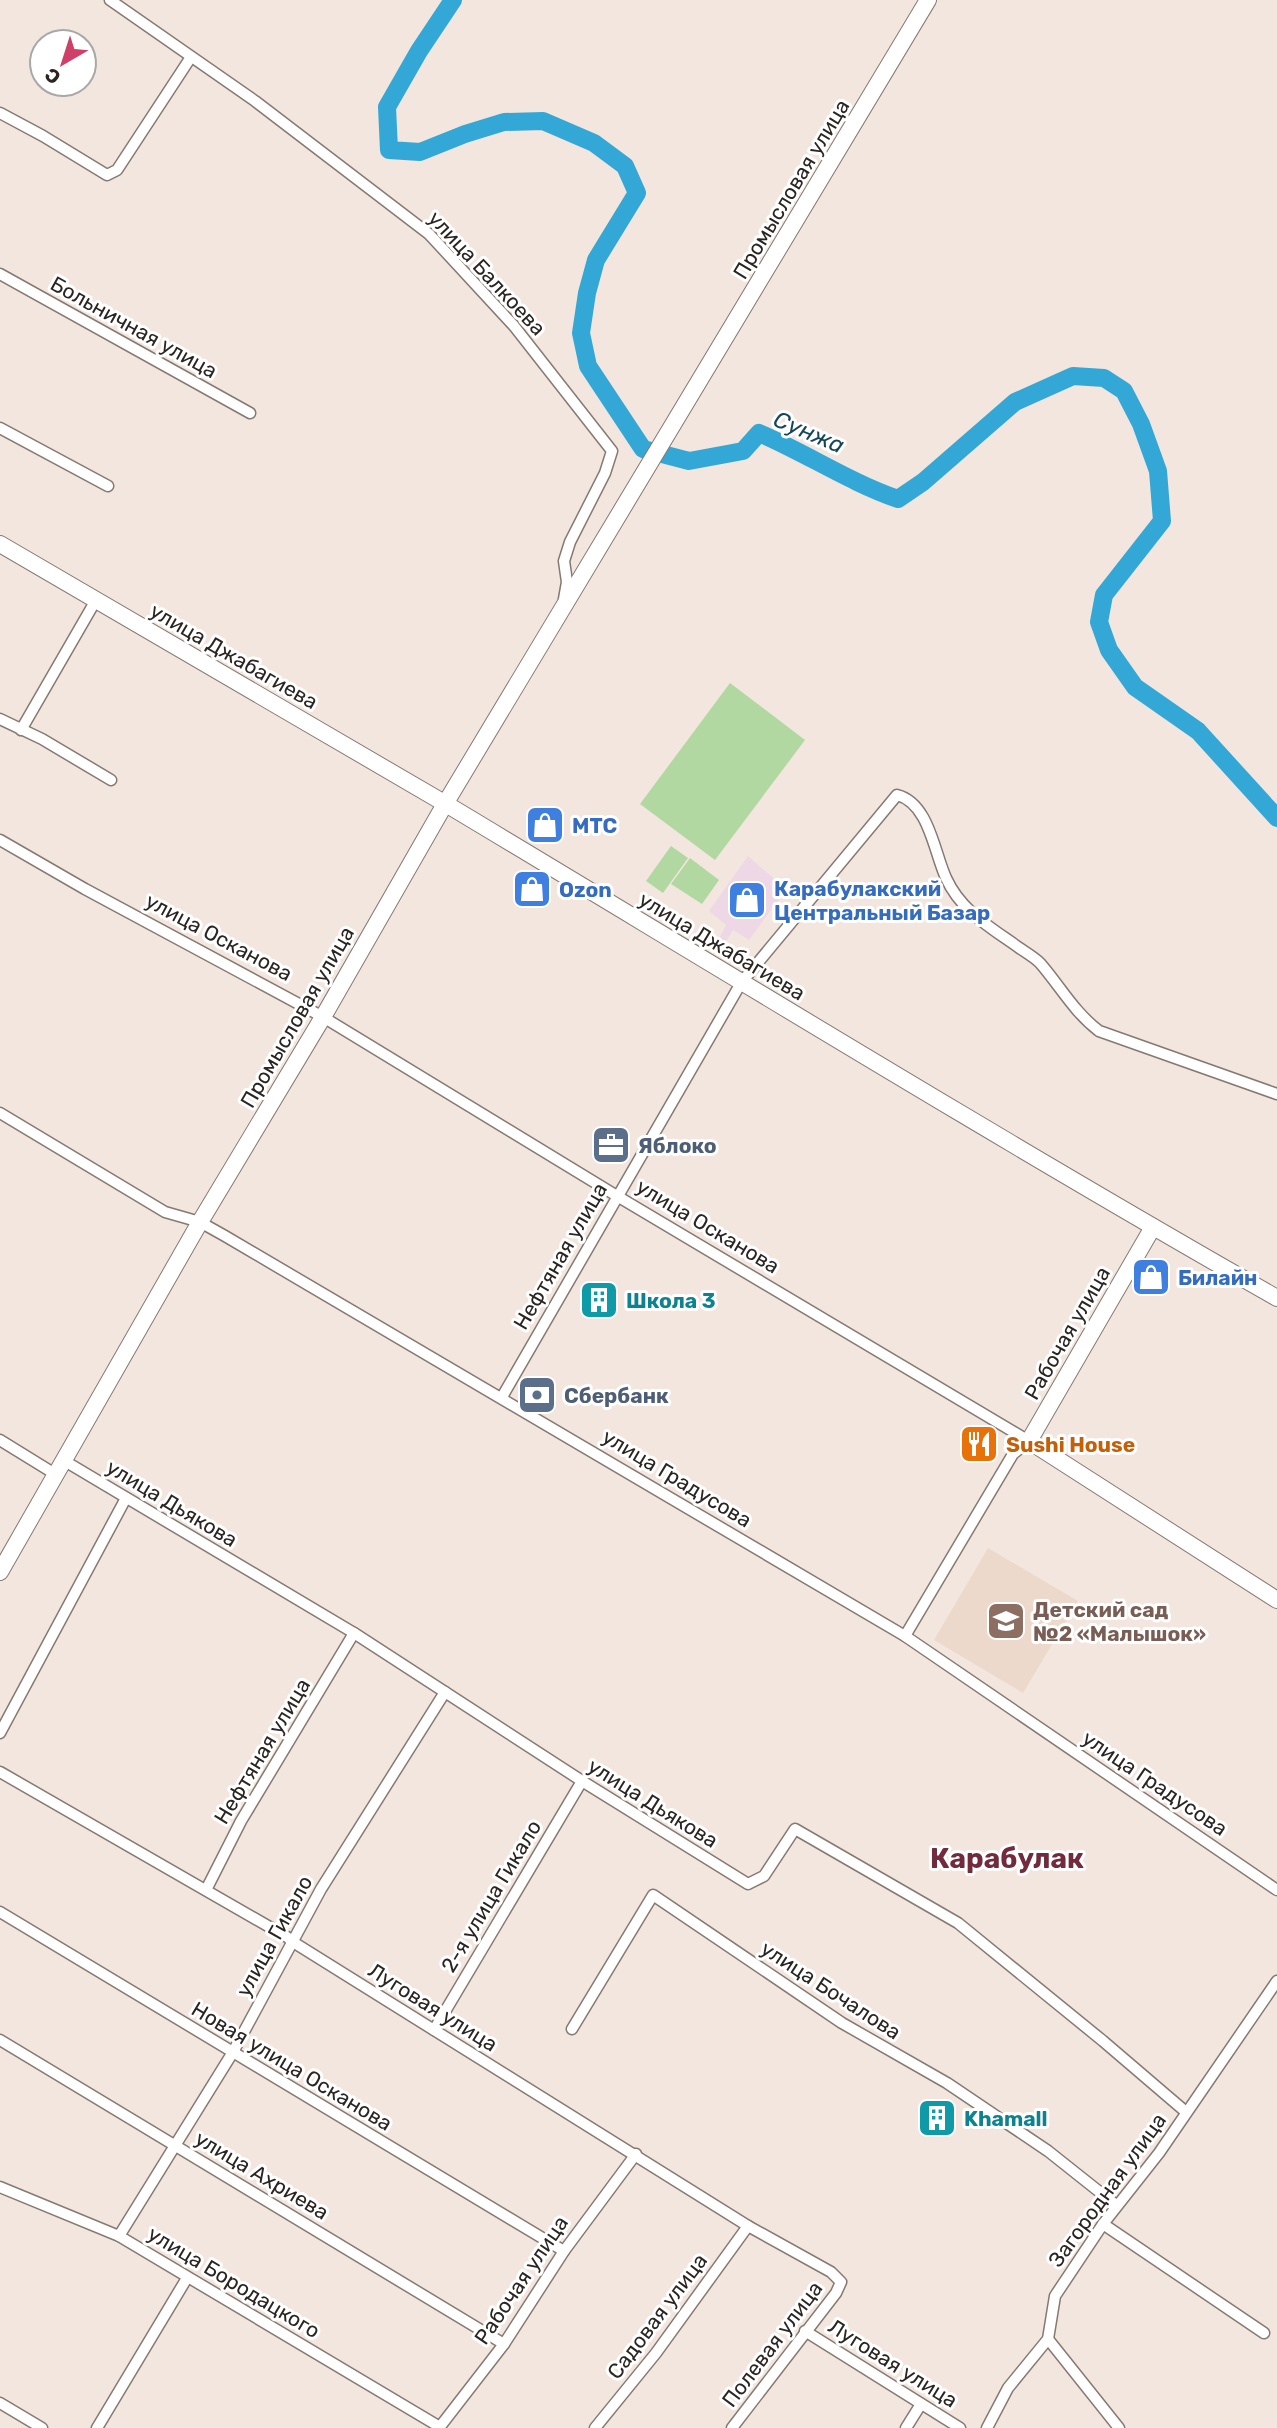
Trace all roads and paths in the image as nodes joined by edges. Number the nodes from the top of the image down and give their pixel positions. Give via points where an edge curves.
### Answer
1 (110, 0) edge
2 (928, 0) edge
3 (191, 57) junction
4 (0, 113) edge
5 (0, 274) edge
6 (250, 413) dead end
7 (0, 428) edge
8 (108, 486) dead end
9 (0, 544) edge
10 (96, 600) junction
11 (563, 605) junction
12 (0, 719) edge
13 (21, 730) junction
14 (111, 780) dead end
15 (445, 804) junction
16 (0, 840) edge
17 (741, 983) junction
18 (323, 1017) junction
19 (1277, 1094) edge
20 (0, 1113) edge
21 (617, 1196) junction
22 (200, 1222) junction
23 (1153, 1227) junction
24 (1277, 1298) edge
25 (502, 1397) junction
26 (0, 1440) edge
27 (1029, 1441) junction
28 (59, 1467) junction
29 (127, 1498) junction
30 (0, 1572) edge
31 (1277, 1600) edge
32 (354, 1633) junction
33 (905, 1636) junction
34 (445, 1692) junction
35 (0, 1733) edge
36 (0, 1772) edge
37 (582, 1781) junction
38 (1277, 1889) edge
39 (206, 1890) junction
40 (0, 1912) edge
41 (293, 1942) junction
42 (1277, 1981) edge
43 (572, 2029) dead end
44 (433, 2030) junction
45 (0, 2040) edge
46 (233, 2052) junction
47 (1186, 2112) junction
48 (174, 2145) junction
49 (636, 2154) junction
50 (0, 2187) edge
51 (1116, 2205) junction
52 (1102, 2224) junction
53 (748, 2225) junction
54 (119, 2236) junction
55 (564, 2251) junction
56 (187, 2278) junction
57 (841, 2282) joint
58 (806, 2331) junction
59 (1264, 2333) dead end
60 (1048, 2339) junction
61 (504, 2344) junction
62 (0, 2403) edge
63 (921, 2404) junction
64 (43, 2428) edge
65 (97, 2428) edge
66 (439, 2428) edge
67 (595, 2428) edge
68 (732, 2428) edge
69 (906, 2428) edge
70 (960, 2428) edge
71 (986, 2428) edge
72 (1119, 2428) edge

1 - 3 street, улица Балкоева
2 - 11 main road, Промысловая улица
3 - 4 street via 117,170 107,175
3 - 11 street, улица Балкоева via 429,234 513,326 612,451 570,542 564,561
5 - 6 street, Больничная улица
7 - 8 street
9 - 10 main road, улица Джабагиева
10 - 13 street
10 - 15 main road, улица Джабагиева
11 - 15 main road, Промысловая улица
12 - 13 street
13 - 14 street
15 - 17 main road, улица Джабагиева
15 - 18 main road, Промысловая улица
16 - 18 street, улица Осканова
17 - 19 street, Нефтяная улица via 897,795 915,805 947,879 967,910 1038,961 1099,1031
17 - 21 street, Нефтяная улица
17 - 23 main road, улица Джабагиева
18 - 21 street, улица Осканова
18 - 22 main road, Промысловая улица
20 - 22 street, улица Градусова via 165,1212
21 - 25 street, Нефтяная улица
21 - 27 street, улица Осканова
22 - 25 street, улица Градусова
22 - 28 main road, Промысловая улица
23 - 24 main road, улица Джабагиева
23 - 27 main road, Рабочая улица
25 - 33 street, улица Градусова
26 - 28 street, улица Дьякова
27 - 31 main road, улица Осканова
27 - 33 street, Рабочая улица via 1013,1454
28 - 29 street, улица Дьякова
28 - 30 main road, Промысловая улица
29 - 32 street, улица Дьякова
29 - 35 street
32 - 34 street, улица Дьякова
32 - 39 street, Нефтяная улица via 241,1821
33 - 38 street, улица Градусова
34 - 37 street, улица Дьякова
34 - 41 street, улица Гикало via 321,1889
36 - 39 street, Луговая улица
37 - 44 street, 2-я улица Гикало
37 - 47 street, улица Дьякова via 748,1884 764,1876 795,1829 958,1923
39 - 41 street, Луговая улица
40 - 46 street, Новая улица Осканова
41 - 44 street, Луговая улица
41 - 46 street, улица Гикало
42 - 47 street, Загородная улица
43 - 51 street, улица Бочалова via 653,1895 842,2023 947,2083
44 - 49 street, Луговая улица
45 - 48 street, улица Ахриева
46 - 48 street, улица Гикало
46 - 55 street, Новая улица Осканова
47 - 51 street, Загородная улица
48 - 54 street, улица Гикало
48 - 61 street, улица Ахриева
49 - 53 street, Луговая улица
49 - 55 street, Рабочая улица
50 - 54 street, улица Бородацкого
51 - 52 street, Загородная улица
52 - 59 street
52 - 60 street, Загородная улица via 1055,2296
53 - 57 street, Луговая улица
53 - 67 street, Садовая улица via 656,2353
54 - 56 street, улица Бородацкого
55 - 61 street, Рабочая улица
56 - 65 street
56 - 66 street, улица Бородацкого
57 - 58 street, Полевая улица
58 - 63 street, Луговая улица
58 - 68 street, Полевая улица
60 - 71 street, Загородная улица via 1008,2388
60 - 72 street
61 - 66 street, Рабочая улица
62 - 64 street
63 - 69 street
63 - 70 street, Луговая улица

